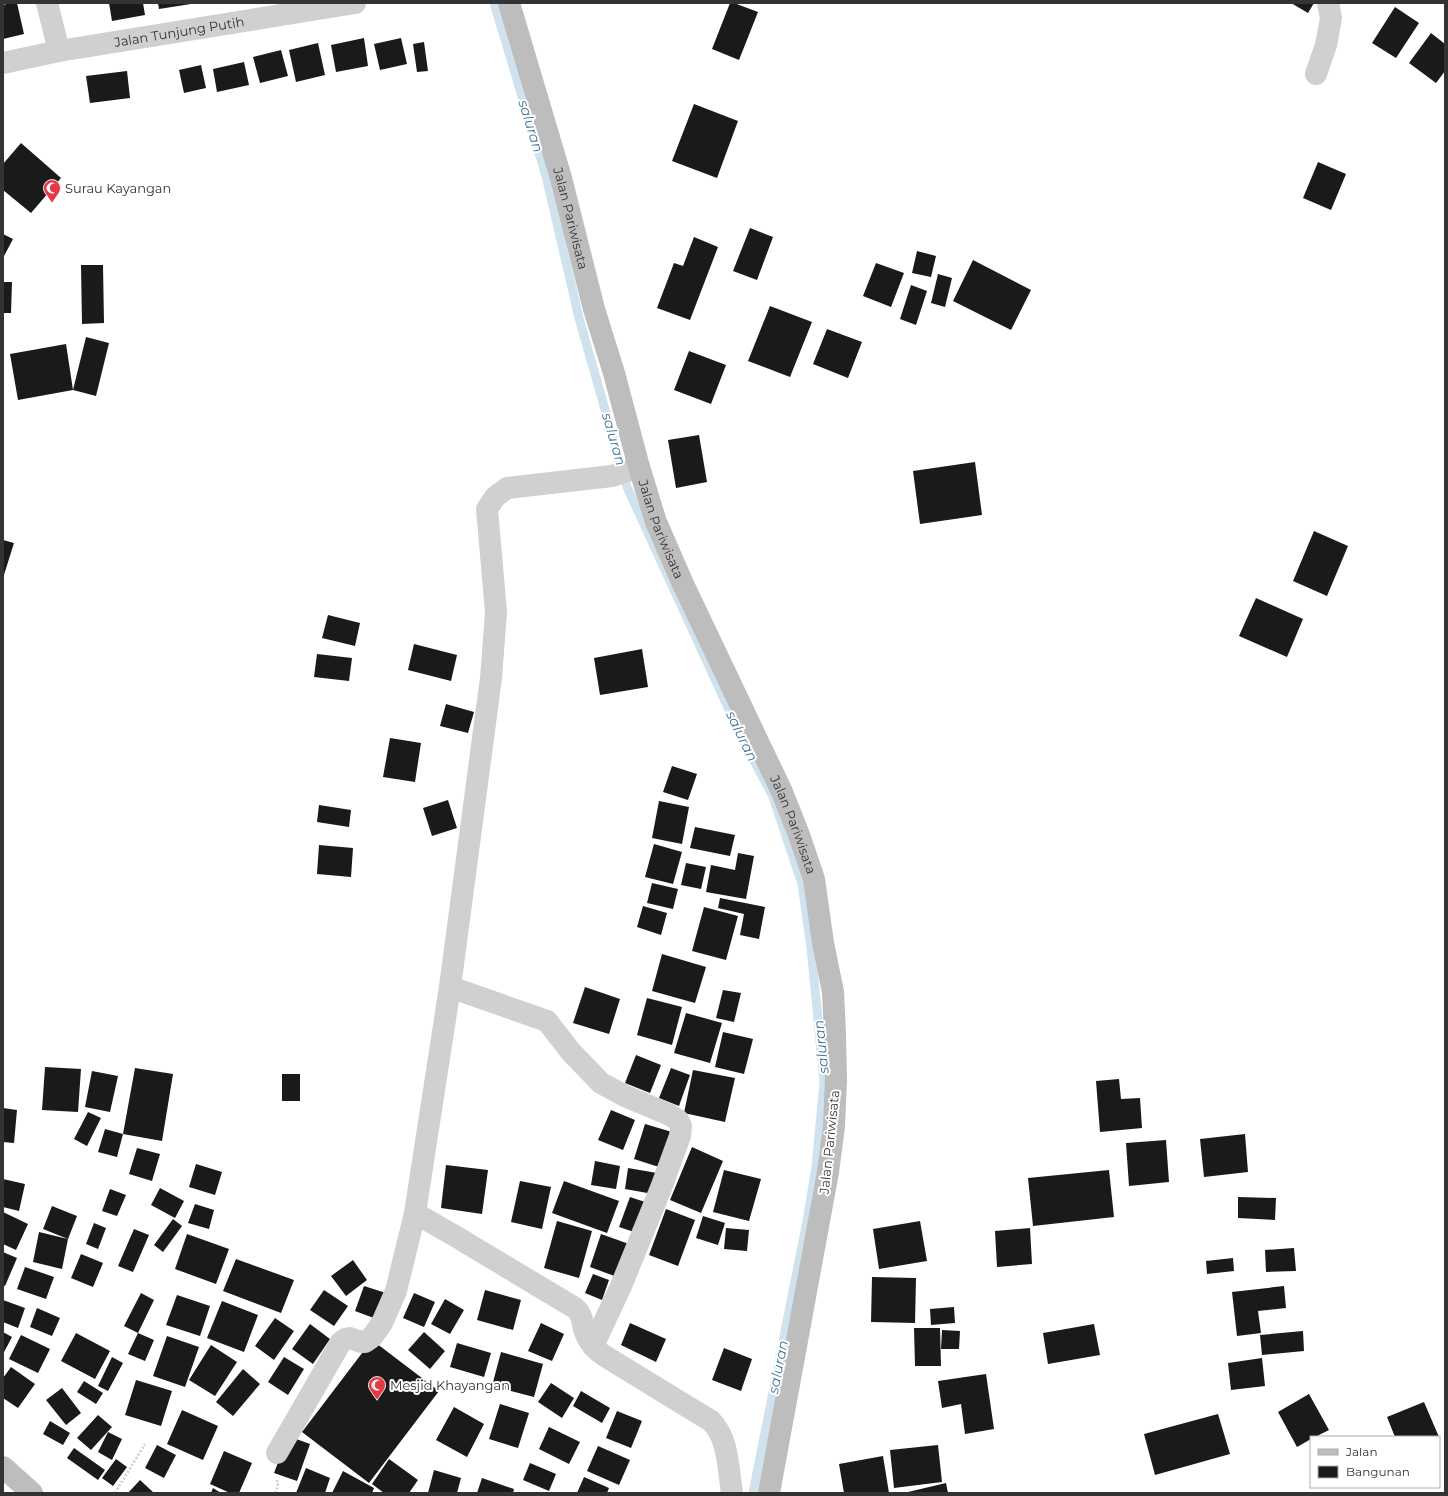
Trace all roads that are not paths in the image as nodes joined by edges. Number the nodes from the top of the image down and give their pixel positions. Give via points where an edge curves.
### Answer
1 (47, 3) edge
2 (355, 3) edge
3 (509, 3) edge
4 (1328, 3) edge
5 (59, 51) junction
6 (3, 63) edge
7 (1316, 74) dead end
8 (627, 471) junction
9 (450, 987) junction
10 (415, 1213) junction
11 (593, 1346) junction
12 (277, 1453) dead end
13 (3, 1468) edge
14 (32, 1493) edge
15 (732, 1493) edge
16 (769, 1493) edge

1 - 5 street
2 - 5 street, Jalan Tunjung Putih
3 - 8 street, Jalan Pariwisata via 561,178 592,302 614,373
4 - 7 street via 1331,18 1326,45
5 - 6 street, Jalan Tunjung Putih
8 - 9 street via 507,488 495,497 487,509 496,612 490,678
8 - 16 street, Jalan Pariwisata via 656,522 782,792 814,879 833,992 836,1080 834,1126 828,1172
9 - 10 street
9 - 11 street via 547,1021 571,1052 601,1083 678,1120 680,1136 661,1188
10 - 11 street via 575,1308 581,1315
10 - 12 street via 396,1292 382,1323 365,1342 350,1338 341,1342
11 - 15 street via 605,1356 706,1417 716,1426 724,1445
13 - 14 street

